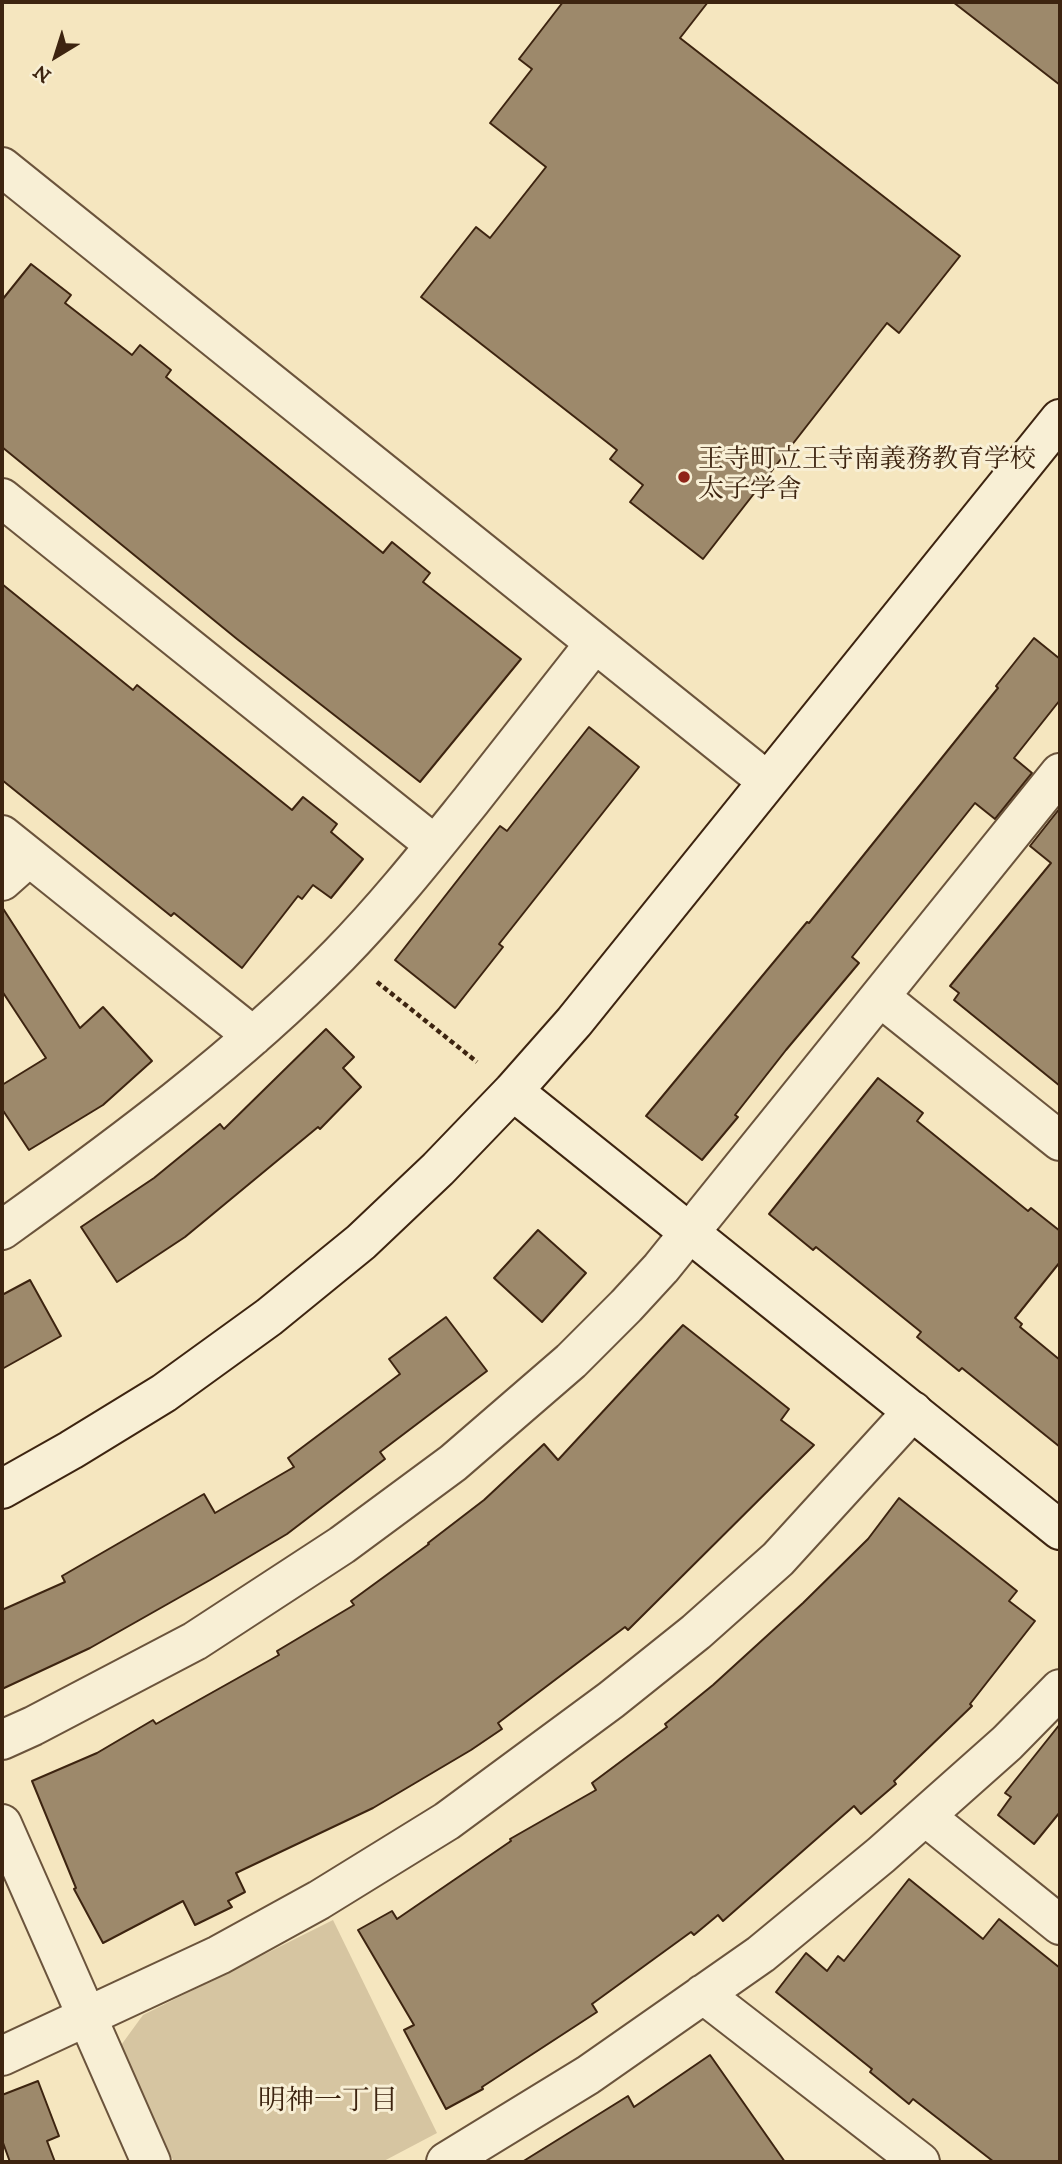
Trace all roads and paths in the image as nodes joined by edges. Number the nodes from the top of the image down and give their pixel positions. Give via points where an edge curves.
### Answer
1 (2, 167) edge
2 (1060, 419) edge
3 (2, 498) edge
4 (595, 643) junction
5 (1060, 773) edge
6 (767, 781) junction
7 (435, 845) junction
8 (11, 858) edge
9 (387, 990) dead end
10 (880, 997) junction
11 (253, 1036) junction
12 (513, 1091) junction
13 (1060, 1141) edge
14 (2, 1230) edge
15 (690, 1232) junction
16 (913, 1411) junction
17 (2, 1489) edge
18 (1060, 1530) edge
19 (1060, 1689) edge
20 (2, 1740) edge
21 (925, 1816) junction
22 (2, 1824) edge
23 (1060, 1925) edge
24 (703, 1994) junction
25 (87, 2017) junction
26 (2, 2056) edge
27 (151, 2162) edge
28 (446, 2162) edge
29 (920, 2162) edge

1 - 4 street
2 - 6 street
3 - 7 street
4 - 6 street
4 - 7 street
5 - 10 street
6 - 12 street
7 - 11 street via 341,954
8 - 11 street
9 - 12 path
10 - 13 street
10 - 15 street
11 - 14 street via 162,1111
12 - 15 street
12 - 17 street via 361,1242 269,1317 164,1393
15 - 16 street
15 - 20 street via 571,1361 399,1504 195,1641
16 - 18 street
16 - 25 street via 778,1559 675,1649 522,1767 447,1822 319,1900 219,1955
19 - 21 street
21 - 23 street
21 - 24 street via 761,1954
22 - 25 street
24 - 28 street via 588,2075
24 - 29 street
25 - 26 street
25 - 27 street

